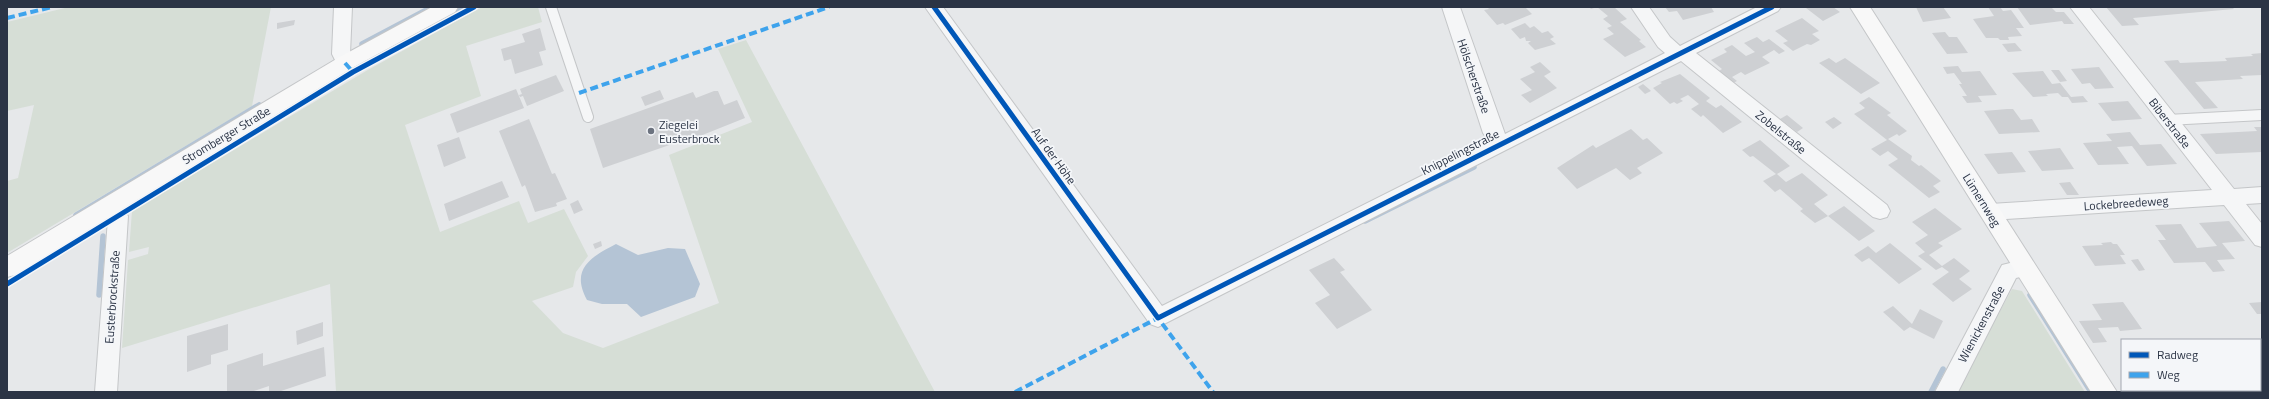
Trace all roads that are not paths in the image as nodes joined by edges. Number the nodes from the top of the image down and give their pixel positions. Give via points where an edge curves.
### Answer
1 (343, 7) edge
2 (448, 7) edge
3 (552, 7) edge
4 (934, 7) edge
5 (1451, 7) edge
6 (1640, 7) edge
7 (1772, 7) edge
8 (1860, 7) edge
9 (2079, 7) edge
10 (1680, 53) junction
11 (345, 63) junction
12 (2262, 115) edge
13 (588, 117) dead end
14 (2167, 120) junction
15 (1500, 143) junction
16 (2262, 195) edge
17 (2228, 197) junction
18 (108, 206) junction
19 (1880, 211) dead end
20 (1990, 212) junction
21 (2262, 239) edge
22 (7, 268) edge
23 (2026, 268) junction
24 (1158, 318) joint
25 (106, 392) edge
26 (1946, 392) edge
27 (2105, 392) edge

1 - 11 street via 341,54
2 - 11 street, Stromberger Straße
3 - 13 lane
4 - 24 street, Auf der Höhe
5 - 15 street, Hölscherstraße via 1493,133
6 - 10 street, Zobelstraße via 1664,42
7 - 10 street, Knippelingstraße
8 - 20 street, Lümernweg
9 - 14 street, Biberstraße
10 - 15 street, Knippelingstraße
10 - 19 street, Zobelstraße
11 - 18 street, Stromberger Straße
12 - 14 lane
14 - 17 street, Biberstraße
15 - 24 street, Knippelingstraße
16 - 17 street, Lockebreedeweg
17 - 20 street, Lockebreedeweg
17 - 21 street, Biberstraße
18 - 22 street, Stromberger Straße
18 - 25 street, Eusterbrockstraße via 118,216
20 - 23 street, Lümernweg
23 - 26 street, Wienickenstraße via 2009,271
23 - 27 street, Lümernweg

